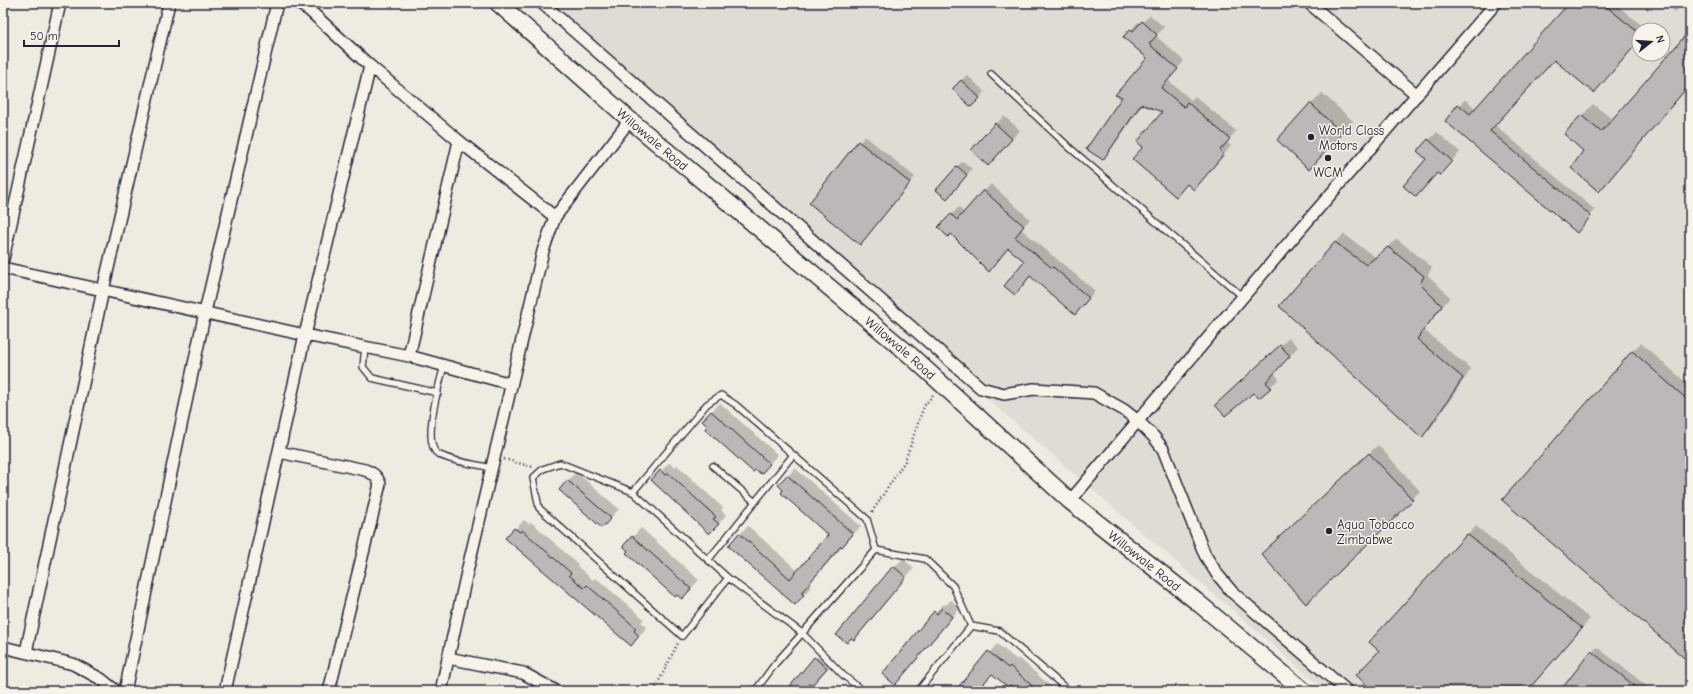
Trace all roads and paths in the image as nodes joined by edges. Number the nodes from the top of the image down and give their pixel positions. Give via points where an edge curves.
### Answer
1 (60, 3) edge
2 (168, 3) edge
3 (277, 3) edge
4 (298, 3) edge
5 (498, 3) edge
6 (542, 3) edge
7 (1309, 3) edge
8 (1496, 3) edge
9 (370, 66) junction
10 (991, 74) dead end
11 (1417, 95) junction
12 (630, 120) junction
13 (459, 140) junction
14 (555, 217) junction
15 (3, 259) edge
16 (3, 268) edge
17 (103, 290) junction
18 (1243, 297) junction
19 (204, 312) junction
20 (305, 335) junction
21 (365, 347) junction
22 (409, 356) junction
23 (444, 366) junction
24 (511, 384) junction
25 (942, 384) junction
26 (438, 393) junction
27 (1138, 421) junction
28 (279, 452) junction
29 (793, 455) junction
30 (493, 462) junction
31 (712, 466) dead end
32 (542, 469) junction
33 (633, 492) junction
34 (1070, 501) junction
35 (755, 502) junction
36 (867, 519) junction
37 (876, 550) junction
38 (709, 559) junction
39 (728, 578) junction
40 (971, 626) junction
41 (802, 633) junction
42 (682, 636) junction
43 (3, 647) edge
44 (26, 652) junction
45 (448, 658) junction
46 (116, 691) edge
47 (125, 691) edge
48 (225, 691) edge
49 (329, 691) edge
50 (441, 691) edge
51 (556, 691) edge
52 (654, 691) edge
53 (754, 691) edge
54 (863, 691) edge
55 (918, 691) edge
56 (1069, 691) edge
57 (1304, 691) edge
58 (1347, 691) edge

1 - 15 street
2 - 17 street
3 - 19 street
4 - 9 street
5 - 12 main road, Willowvale Road
6 - 27 street via 981,388 1004,394 1034,389 1094,393
7 - 11 street
8 - 11 street
9 - 13 street
9 - 20 street
10 - 18 lane via 1070,148
11 - 18 street
12 - 14 street
12 - 25 main road, Willowvale Road via 807,267
13 - 14 street
13 - 22 street
14 - 24 street via 542,251
16 - 17 street
17 - 19 street
17 - 44 street
18 - 27 street
19 - 20 street
19 - 47 street
20 - 21 street
20 - 28 street
21 - 22 street
21 - 26 lane via 363,366 372,378
22 - 23 street
23 - 24 street
23 - 26 lane
24 - 30 street
25 - 34 main road, Willowvale Road
25 - 36 path via 924,406 905,461
26 - 30 lane via 430,433 432,446 437,454 448,458
27 - 34 street
27 - 58 street via 1163,449 1205,555 1217,574 1232,592
28 - 48 street
28 - 49 street via 365,470 374,474 380,484
29 - 33 lane via 720,395 707,404
29 - 35 lane
29 - 36 lane
30 - 32 path
30 - 45 street
31 - 35 lane
32 - 33 lane via 560,463
32 - 42 lane via 533,478 539,508
33 - 38 lane
34 - 57 main road, Willowvale Road
35 - 38 lane
36 - 37 lane
37 - 40 lane via 925,558 953,586
37 - 41 lane
38 - 39 lane
39 - 41 lane
39 - 42 lane
40 - 55 lane
40 - 56 lane via 999,631
41 - 53 lane
41 - 54 lane via 842,675
42 - 52 path
43 - 44 street
44 - 46 street via 73,664 101,679
45 - 50 street
45 - 51 street via 523,673

